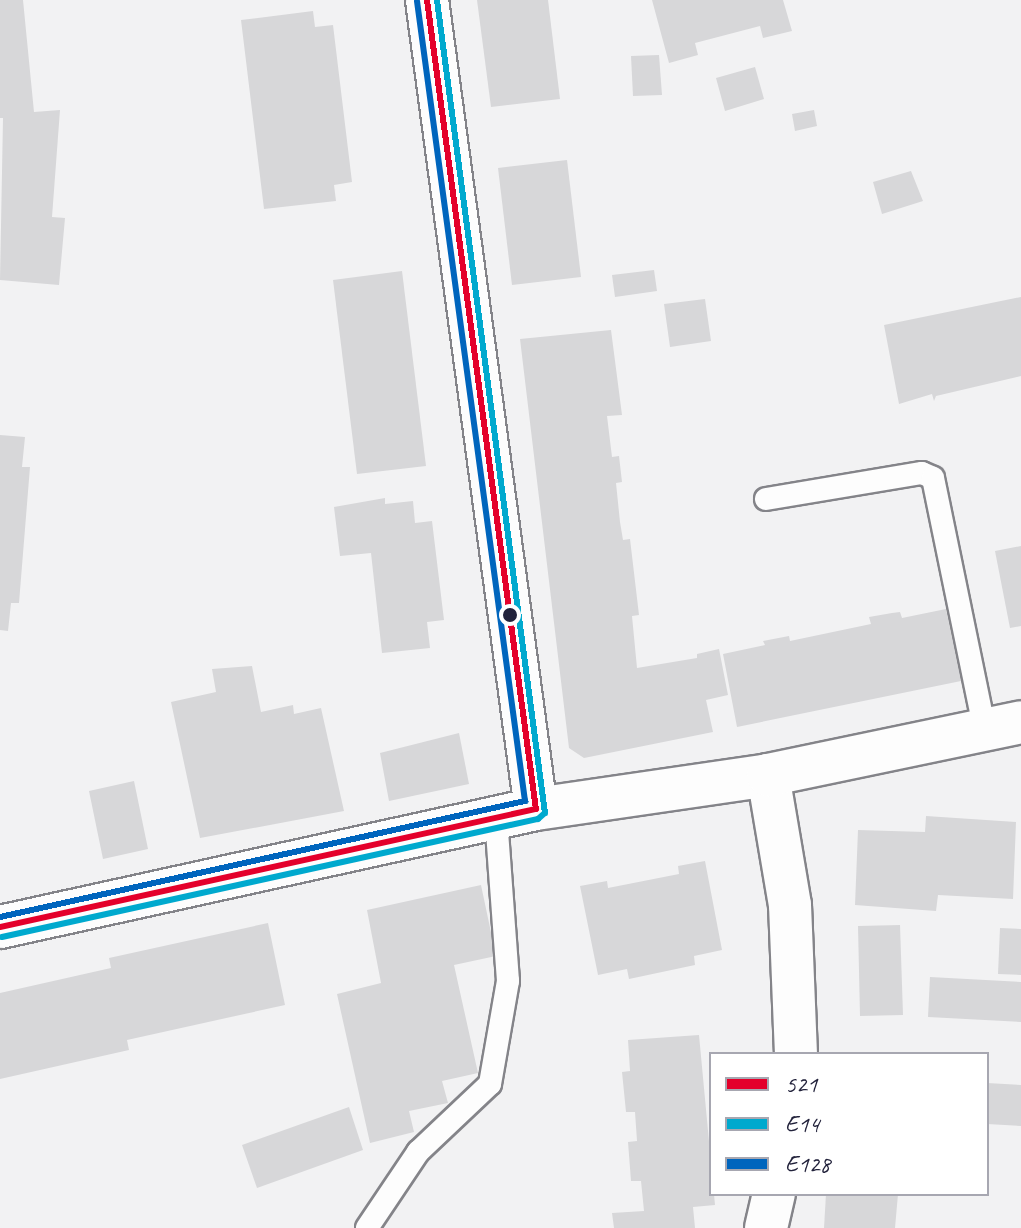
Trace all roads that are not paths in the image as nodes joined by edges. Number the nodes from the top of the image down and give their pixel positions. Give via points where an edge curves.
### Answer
1 (427, 0) edge
2 (766, 499) dead end
3 (1003, 726) edge
4 (768, 775) junction
5 (536, 809) junction
6 (496, 818) junction
7 (0, 927) edge
8 (796, 1052) edge
9 (774, 1196) edge
10 (367, 1228) edge
11 (766, 1228) edge

1 - 5 street
2 - 3 lane via 922,473 933,478
3 - 4 street
4 - 5 street
4 - 8 street via 790,905
5 - 6 street
6 - 7 street
6 - 10 lane via 508,981 490,1084 418,1152
9 - 11 street

